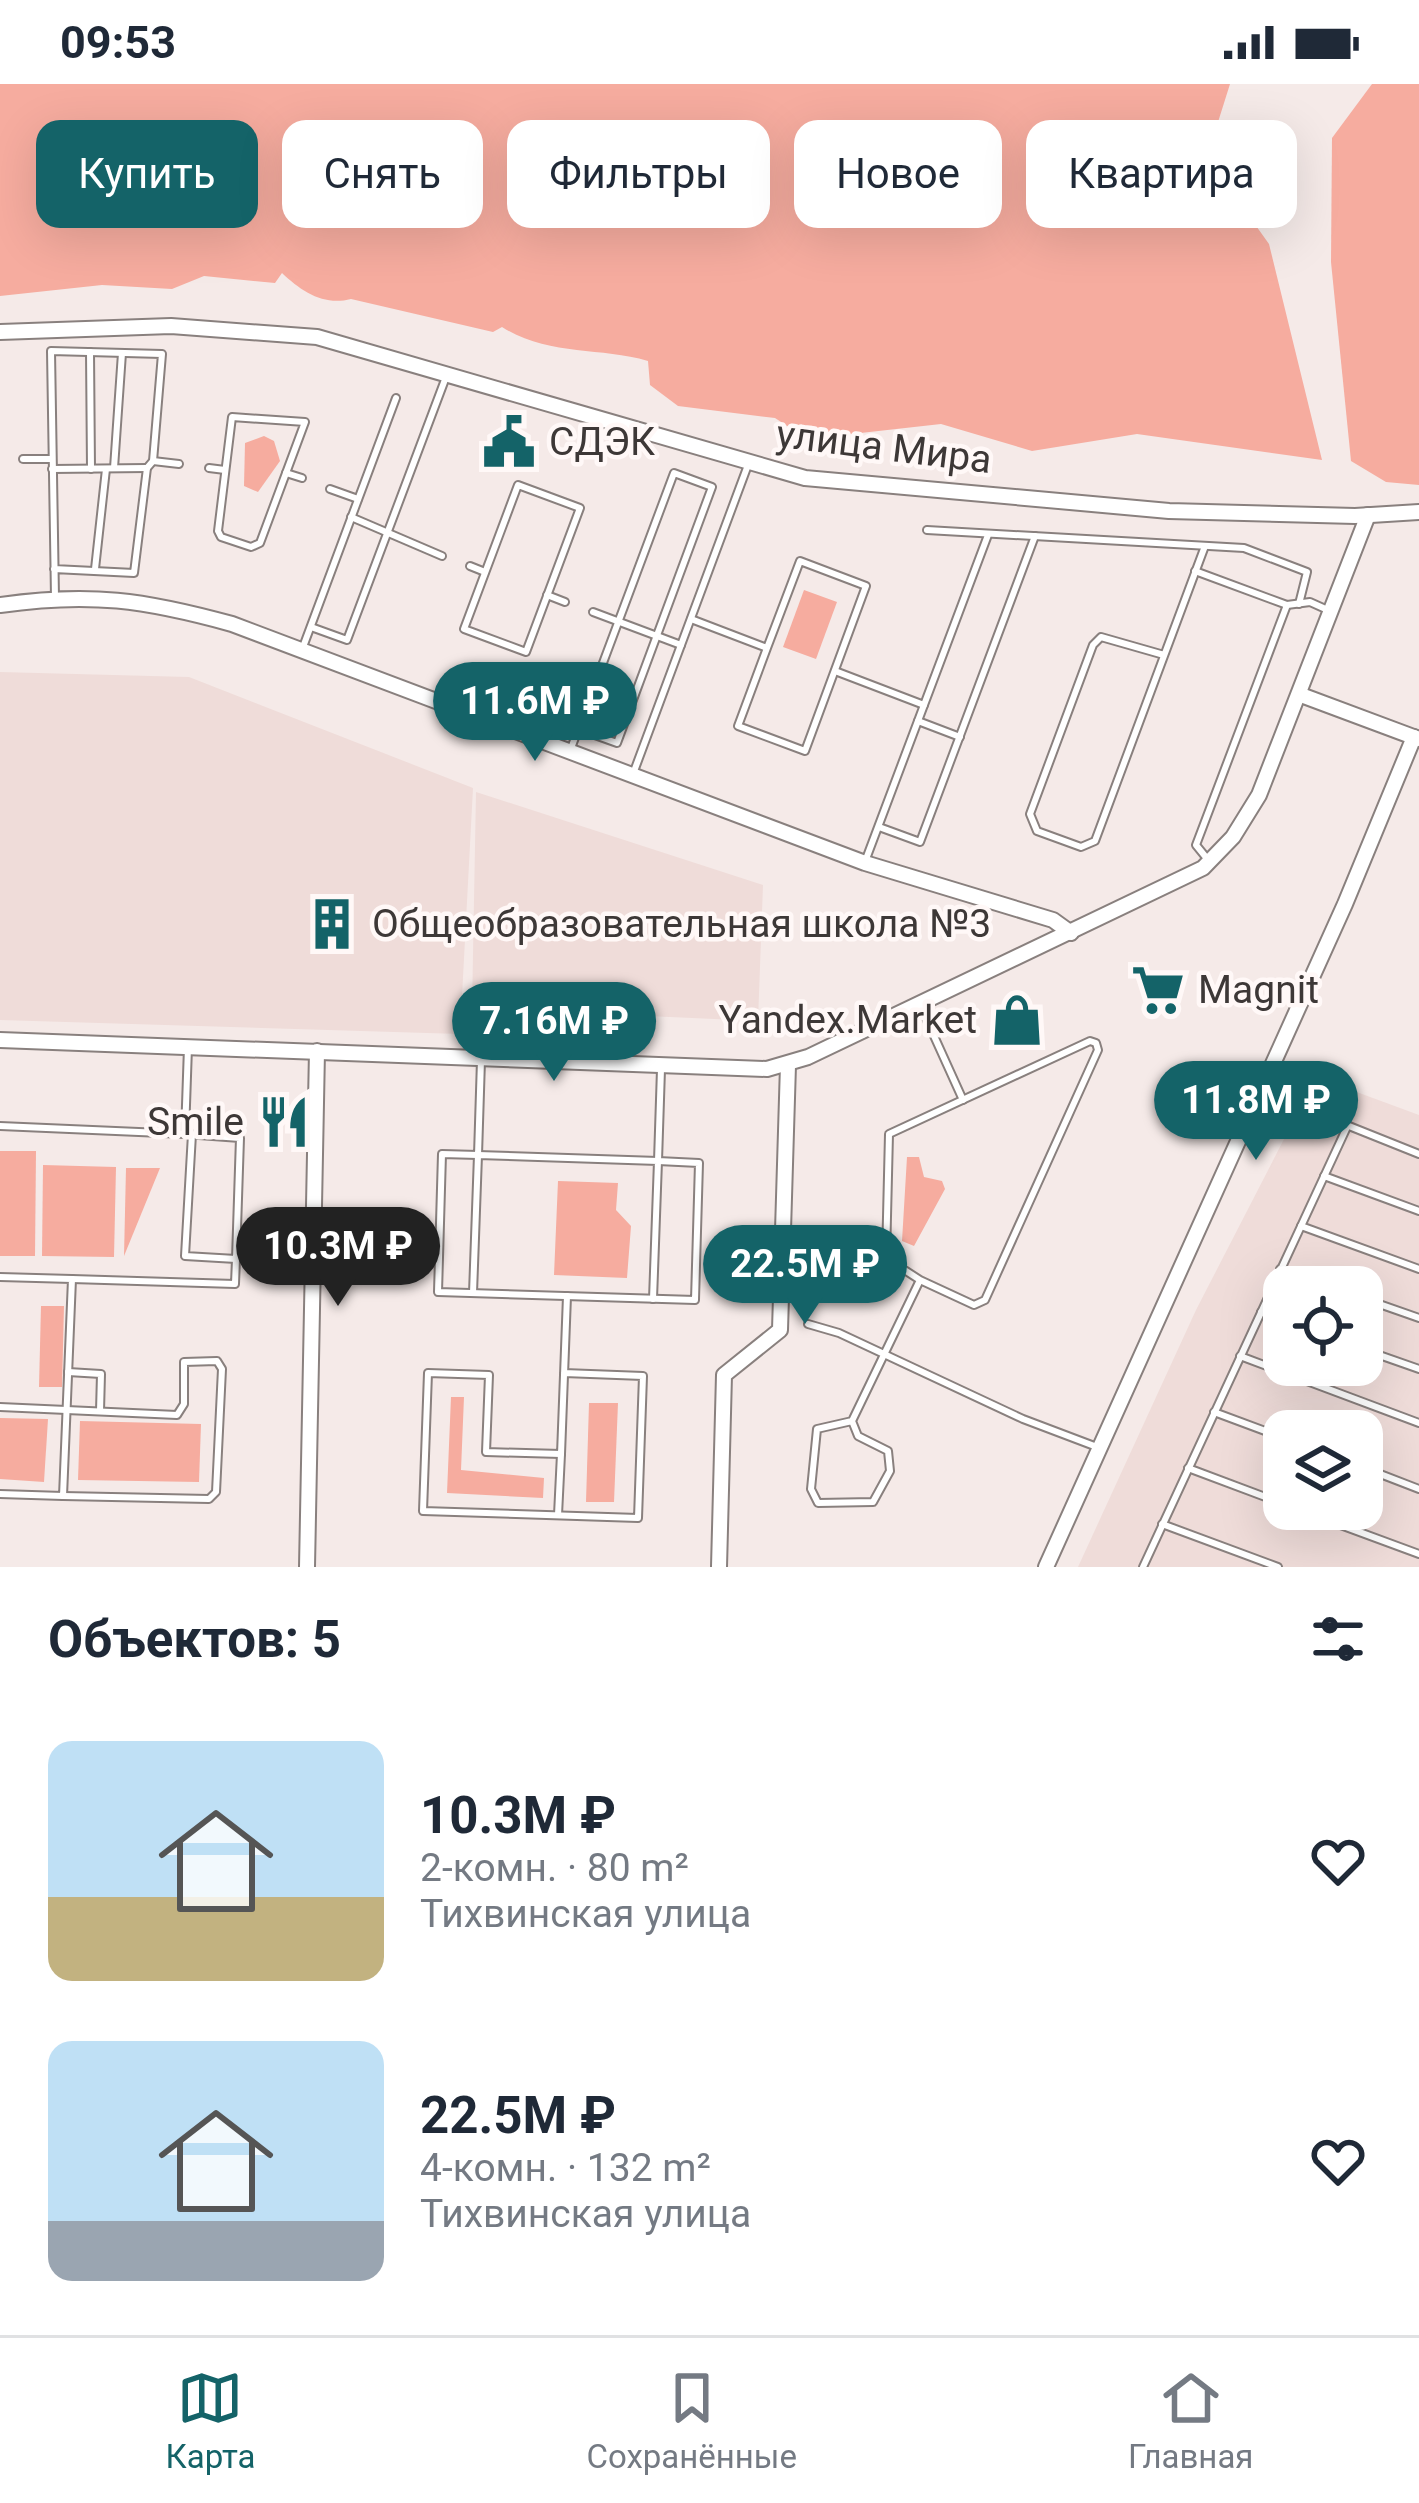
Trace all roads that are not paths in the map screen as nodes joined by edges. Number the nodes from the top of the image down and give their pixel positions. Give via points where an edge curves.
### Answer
1 (109, 328) junction
2 (0, 332) edge
3 (90, 352) junction
4 (107, 352) junction
5 (122, 353) junction
6 (447, 373) junction
7 (396, 398) dead end
8 (23, 459) dead end
9 (51, 459) junction
10 (179, 464) dead end
11 (150, 465) junction
12 (748, 465) junction
13 (110, 468) junction
14 (208, 468) dead end
15 (52, 469) junction
16 (91, 469) junction
17 (225, 470) junction
18 (286, 472) junction
19 (302, 478) dead end
20 (330, 489) dead end
21 (358, 500) junction
22 (1419, 512) edge
23 (1369, 515) junction
24 (352, 518) junction
25 (927, 530) dead end
26 (388, 531) junction
27 (988, 533) junction
28 (1035, 536) junction
29 (1204, 546) junction
30 (442, 556) dead end
31 (470, 566) dead end
32 (54, 569) junction
33 (94, 569) junction
34 (1196, 571) junction
35 (485, 572) junction
36 (548, 595) junction
37 (55, 597) junction
38 (565, 602) dead end
39 (1299, 604) junction
40 (0, 605) edge
41 (1287, 605) junction
42 (593, 612) dead end
43 (1332, 612) junction
44 (691, 619) junction
45 (618, 622) junction
46 (311, 627) junction
47 (657, 636) junction
48 (681, 645) junction
49 (767, 648) junction
50 (302, 650) junction
51 (1164, 656) junction
52 (835, 671) junction
53 (1301, 695) junction
54 (924, 705) junction
55 (918, 721) junction
56 (578, 729) junction
57 (960, 737) junction
58 (1416, 738) edge
59 (570, 751) junction
60 (633, 775) junction
61 (878, 827) junction
62 (1209, 862) junction
63 (865, 863) junction
64 (1071, 933) junction
65 (920, 1004) junction
66 (0, 1040) edge
67 (188, 1046) junction
68 (316, 1051) junction
69 (481, 1057) junction
70 (661, 1063) junction
71 (788, 1065) junction
72 (1264, 1084) junction
73 (963, 1100) junction
74 (0, 1126) edge
75 (1347, 1126) junction
76 (189, 1134) junction
77 (1419, 1154) edge
78 (478, 1155) junction
79 (658, 1161) junction
80 (1324, 1177) junction
81 (1419, 1211) edge
82 (1300, 1226) junction
83 (236, 1259) junction
84 (1281, 1266) edge
85 (1419, 1269) edge
86 (0, 1276) edge
87 (72, 1279) junction
88 (920, 1280) junction
89 (473, 1293) junction
90 (567, 1296) junction
91 (653, 1299) junction
92 (1383, 1305) edge
93 (1263, 1307) edge
94 (1261, 1312) joint
95 (1419, 1318) edge
96 (808, 1324) dead end
97 (882, 1353) junction
98 (1240, 1356) junction
99 (1383, 1356) edge
100 (1419, 1370) edge
101 (68, 1372) junction
102 (564, 1373) junction
103 (0, 1407) edge
104 (66, 1410) junction
105 (100, 1411) junction
106 (1214, 1412) junction
107 (852, 1420) junction
108 (1419, 1423) edge
109 (1263, 1430) edge
110 (1099, 1448) junction
111 (561, 1454) junction
112 (1187, 1468) junction
113 (1383, 1475) edge
114 (1419, 1489) edge
115 (0, 1494) edge
116 (63, 1496) junction
117 (1263, 1496) edge
118 (558, 1515) junction
119 (1162, 1524) junction
120 (1354, 1530) edge
121 (1419, 1554) edge
122 (307, 1567) edge
123 (719, 1567) edge
124 (1046, 1567) edge
125 (1143, 1567) edge
126 (1278, 1567) edge

1 - 2 street, улица Мира
1 - 4 lane
1 - 6 street, улица Мира via 317,337
3 - 4 lane
3 - 9 lane via 51,351
3 - 16 lane
4 - 5 lane
5 - 11 lane via 162,354
5 - 13 lane
6 - 12 street, улица Мира
6 - 26 lane
7 - 21 lane
8 - 9 lane
9 - 15 lane
10 - 11 lane
11 - 13 lane
11 - 33 lane via 134,573
12 - 23 street, улица Мира via 805,478 1169,511
12 - 44 lane
13 - 16 lane
13 - 33 lane
14 - 17 lane
15 - 16 lane
15 - 32 lane
17 - 18 lane via 232,417 305,422
17 - 18 lane via 218,531 251,547 260,543
18 - 19 lane
20 - 21 lane
21 - 24 lane
22 - 23 street, улица Мира
23 - 43 street
24 - 26 lane
24 - 46 lane
25 - 27 lane
26 - 30 lane
26 - 46 lane via 347,640
27 - 28 lane
27 - 54 lane
28 - 29 lane
28 - 57 lane
29 - 34 lane
29 - 39 lane via 1244,548 1307,572
31 - 35 lane
32 - 33 lane
32 - 37 lane
34 - 41 lane
34 - 51 lane
35 - 36 lane via 464,629 526,652
35 - 36 lane via 518,485 580,508
36 - 38 lane
37 - 40 street
37 - 50 street via 142,599
39 - 41 lane
39 - 43 lane
41 - 62 lane via 1196,844
42 - 45 lane
43 - 53 street
44 - 48 lane
44 - 49 lane
45 - 47 lane
45 - 47 lane via 674,473 712,487
45 - 56 lane
46 - 50 lane
47 - 48 lane
47 - 56 lane via 617,743
48 - 60 lane
49 - 52 lane via 738,726 805,751
49 - 52 lane via 800,561 866,586
50 - 59 street
51 - 51 lane via 1112,636 1093,645 1030,814 1036,831 1081,847 1095,841
52 - 54 lane
53 - 58 street
53 - 62 street via 1259,796
54 - 55 lane
55 - 57 lane
55 - 61 lane
56 - 59 lane
57 - 61 lane via 920,842
58 - 72 street
59 - 60 street
60 - 63 street
61 - 63 lane
62 - 64 street
63 - 64 street via 1053,920
64 - 65 street
65 - 71 street
65 - 73 lane
66 - 67 street
67 - 68 street
67 - 76 lane
68 - 69 street
68 - 122 street
69 - 70 street
69 - 78 lane
70 - 71 street
70 - 79 lane
71 - 123 street via 780,1330 724,1375
72 - 75 lane
72 - 110 street
73 - 88 lane via 889,1134 886,1258
73 - 88 lane via 1096,1043 985,1300 974,1305
74 - 76 lane
75 - 77 lane
75 - 80 lane
76 - 83 lane via 240,1138
76 - 83 lane via 185,1256
78 - 79 lane
78 - 89 lane
78 - 89 lane via 442,1154 438,1292
79 - 91 lane
79 - 91 lane via 700,1162 694,1300
80 - 81 lane
80 - 82 lane
82 - 84 lane
82 - 85 lane
83 - 87 lane via 236,1284
86 - 87 lane
87 - 101 lane
88 - 97 lane
89 - 90 lane
90 - 91 lane
90 - 102 lane
92 - 95 lane
93 - 94 lane
94 - 98 lane
96 - 97 lane
97 - 107 lane
97 - 110 lane
98 - 106 lane
98 - 108 lane
99 - 100 lane
101 - 104 lane
101 - 105 lane via 101,1374
102 - 111 lane
102 - 118 lane via 643,1376 638,1518
103 - 104 lane
104 - 105 lane
104 - 116 lane
105 - 116 lane via 177,1414 184,1362 217,1361 216,1492 208,1499
106 - 109 lane
106 - 112 lane
107 - 107 lane via 858,1436 888,1451 890,1471 873,1502 818,1503 811,1489 818,1429
110 - 124 street
111 - 118 lane
111 - 118 lane via 486,1452 489,1375 428,1373 423,1510
112 - 117 lane
112 - 119 lane
113 - 114 lane
115 - 116 lane
119 - 125 lane
119 - 126 lane
120 - 121 lane

